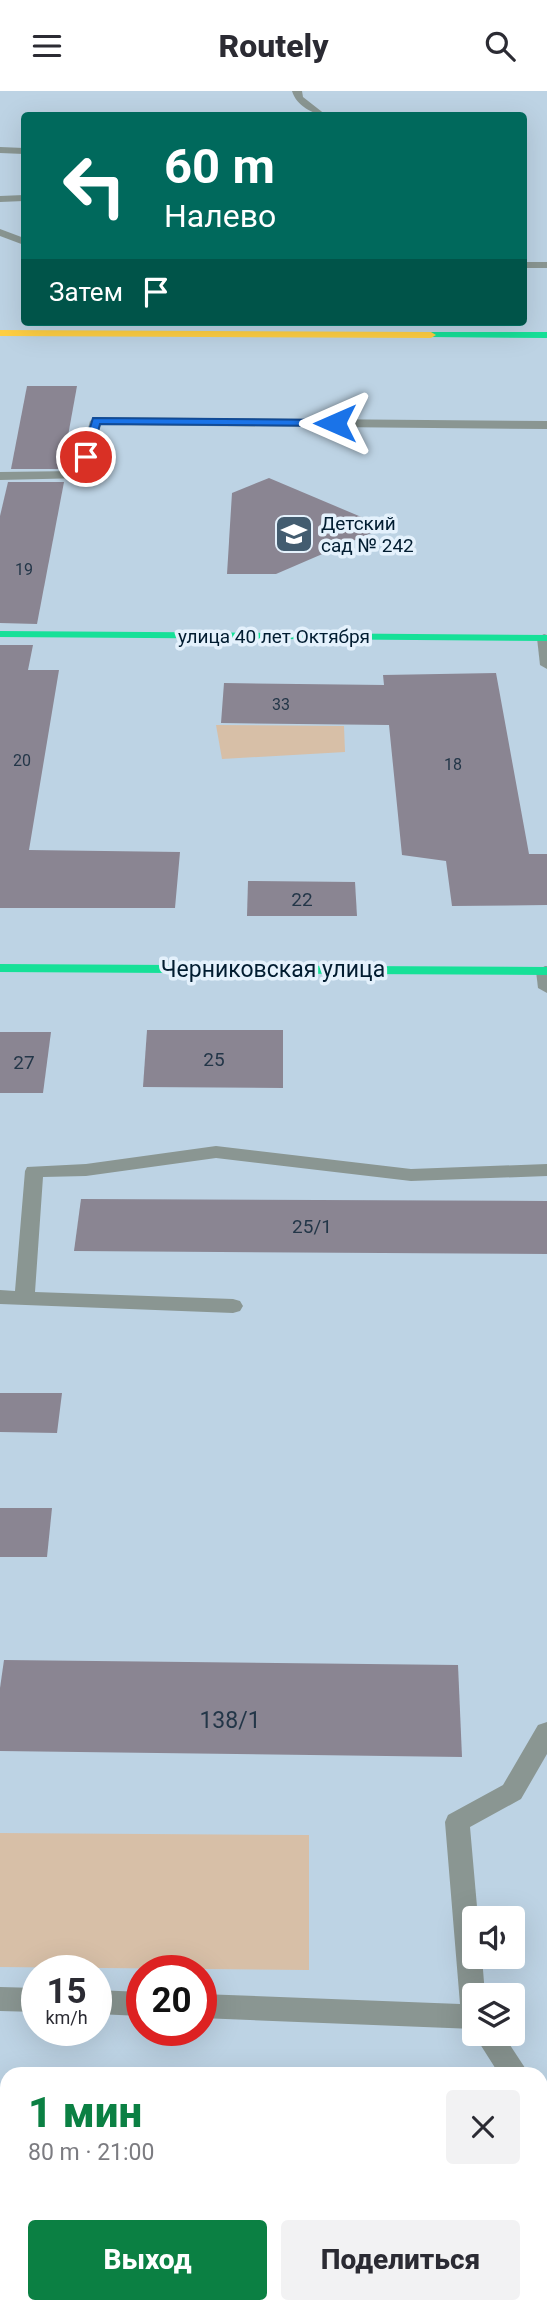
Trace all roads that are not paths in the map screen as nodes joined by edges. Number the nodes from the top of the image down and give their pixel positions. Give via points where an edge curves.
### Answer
1 (297, 91) edge
2 (318, 112) edge
3 (0, 151) edge
4 (21, 151) edge
5 (21, 198) edge
6 (0, 199) edge
7 (0, 232) edge
8 (21, 241) edge
9 (527, 265) edge
10 (547, 265) edge
11 (0, 318) edge
12 (21, 318) edge
13 (527, 319) edge
14 (547, 319) edge
15 (0, 333) edge
16 (547, 335) edge
17 (547, 425) edge
18 (0, 477) edge
19 (0, 634) edge
20 (545, 638) edge
21 (547, 665) edge
22 (0, 968) edge
23 (546, 977) edge
24 (547, 1170) edge
25 (0, 1297) edge
26 (24, 1298) junction
27 (233, 1306) dead end
28 (547, 1732) edge
29 (471, 1983) edge
30 (0, 1999) edge
31 (21, 2000) edge
32 (217, 2007) edge
33 (462, 2017) edge
34 (495, 2046) edge
35 (510, 2067) edge

1 - 2 lane via 299,98
3 - 4 lane
5 - 6 lane
7 - 8 lane
9 - 10 lane
11 - 12 street
13 - 14 street
15 - 16 street
17 - 18 lane via 96,421 81,475
19 - 20 street, улица 40 лет Октября
20 - 21 lane
22 - 23 street, Черниковская улица
24 - 26 lane via 411,1175 216,1152 86,1170 34,1171
25 - 26 lane
26 - 27 lane
28 - 29 lane via 512,1792 457,1822
30 - 31 lane
32 - 33 lane
34 - 35 lane

